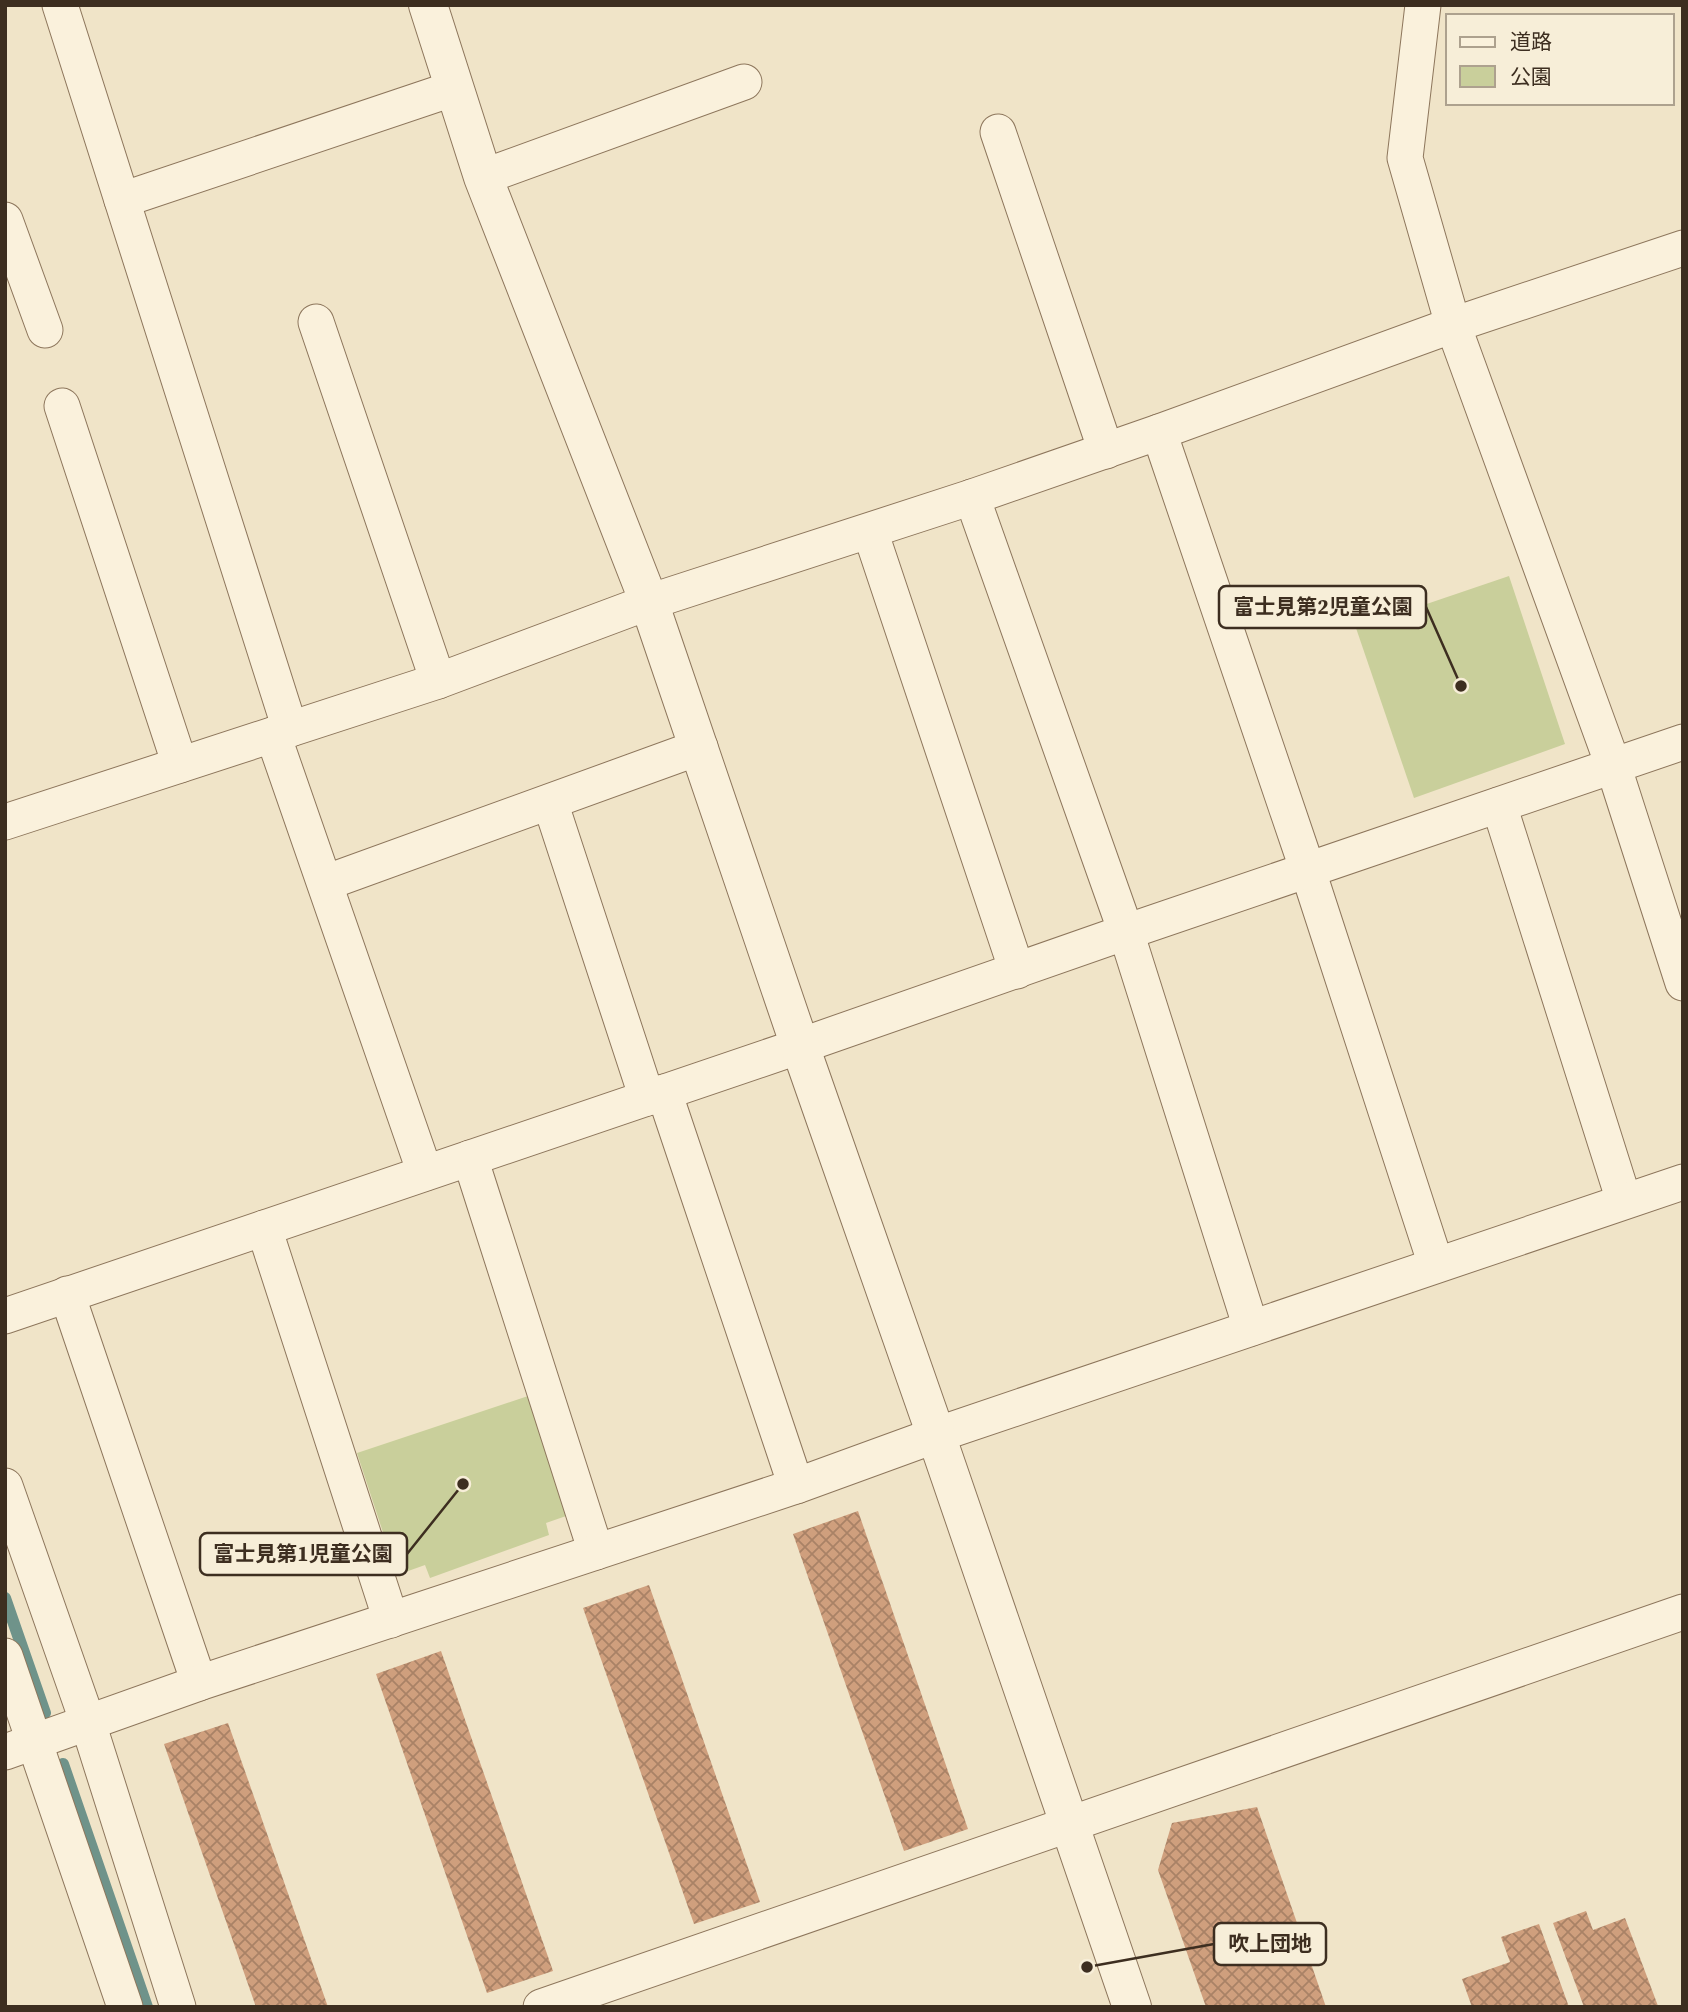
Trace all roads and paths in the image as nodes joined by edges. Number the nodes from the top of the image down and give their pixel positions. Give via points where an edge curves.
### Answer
1 (60, 5) edge
2 (428, 5) edge
3 (1423, 5) edge
4 (744, 82) dead end
5 (455, 88) junction
6 (998, 132) dead end
7 (483, 177) junction
8 (122, 200) junction
9 (5, 220) edge
10 (1683, 248) edge
11 (316, 322) dead end
12 (1453, 325) junction
13 (45, 330) dead end
14 (62, 406) dead end
15 (1159, 432) junction
16 (1106, 451) junction
17 (972, 497) junction
18 (870, 531) junction
19 (649, 602) junction
20 (438, 681) junction
21 (281, 732) junction
22 (1683, 742) edge
23 (699, 747) junction
24 (180, 765) junction
25 (1613, 765) junction
26 (550, 802) junction
27 (1499, 805) junction
28 (5, 822) edge
29 (1307, 871) junction
30 (325, 883) junction
31 (1126, 932) junction
32 (1017, 971) junction
33 (1683, 983) edge
34 (800, 1046) junction
35 (655, 1095) junction
36 (470, 1158) junction
37 (425, 1173) junction
38 (1683, 1182) edge
39 (1624, 1202) junction
40 (264, 1228) junction
41 (1436, 1265) junction
42 (67, 1294) junction
43 (5, 1316) edge
44 (1251, 1328) junction
45 (936, 1435) junction
46 (5, 1486) edge
47 (796, 1486) junction
48 (596, 1552) junction
49 (1683, 1612) edge
50 (391, 1620) junction
51 (5, 1656) edge
52 (199, 1683) junction
53 (88, 1723) junction
54 (20, 1747) edge
55 (1070, 1824) junction
56 (125, 2007) edge
57 (178, 2007) edge
58 (541, 2007) edge
59 (1132, 2007) edge

1 - 8 street
2 - 5 street
3 - 12 street via 1405,158
4 - 7 street
5 - 7 street
5 - 8 street
6 - 16 street
7 - 19 street
8 - 21 street
9 - 13 street
10 - 12 street
11 - 20 street
12 - 15 street
12 - 25 street
14 - 24 street
15 - 16 street
15 - 29 street
16 - 17 street
17 - 18 street
17 - 31 street
18 - 19 street
18 - 32 street
19 - 20 street
19 - 23 street
20 - 21 street
21 - 24 street
21 - 30 street
22 - 25 street
23 - 26 street
23 - 34 street
24 - 28 street
25 - 27 street
25 - 33 street
26 - 30 street
26 - 35 street
27 - 29 street
27 - 39 street
29 - 31 street
29 - 41 street
30 - 37 street
31 - 32 street
31 - 44 street
32 - 34 street
34 - 35 street
34 - 45 street
35 - 36 street
35 - 47 street
36 - 37 street
36 - 48 street
37 - 40 street
38 - 39 street
39 - 41 street
40 - 42 street
40 - 50 street
41 - 44 street
42 - 43 street
42 - 52 street
44 - 45 street
45 - 47 street
45 - 55 street
46 - 53 street
47 - 48 street
48 - 50 street
49 - 55 street
50 - 52 street
51 - 54 street
52 - 53 street
53 - 54 street
53 - 57 street
54 - 56 street
55 - 58 street
55 - 59 street

